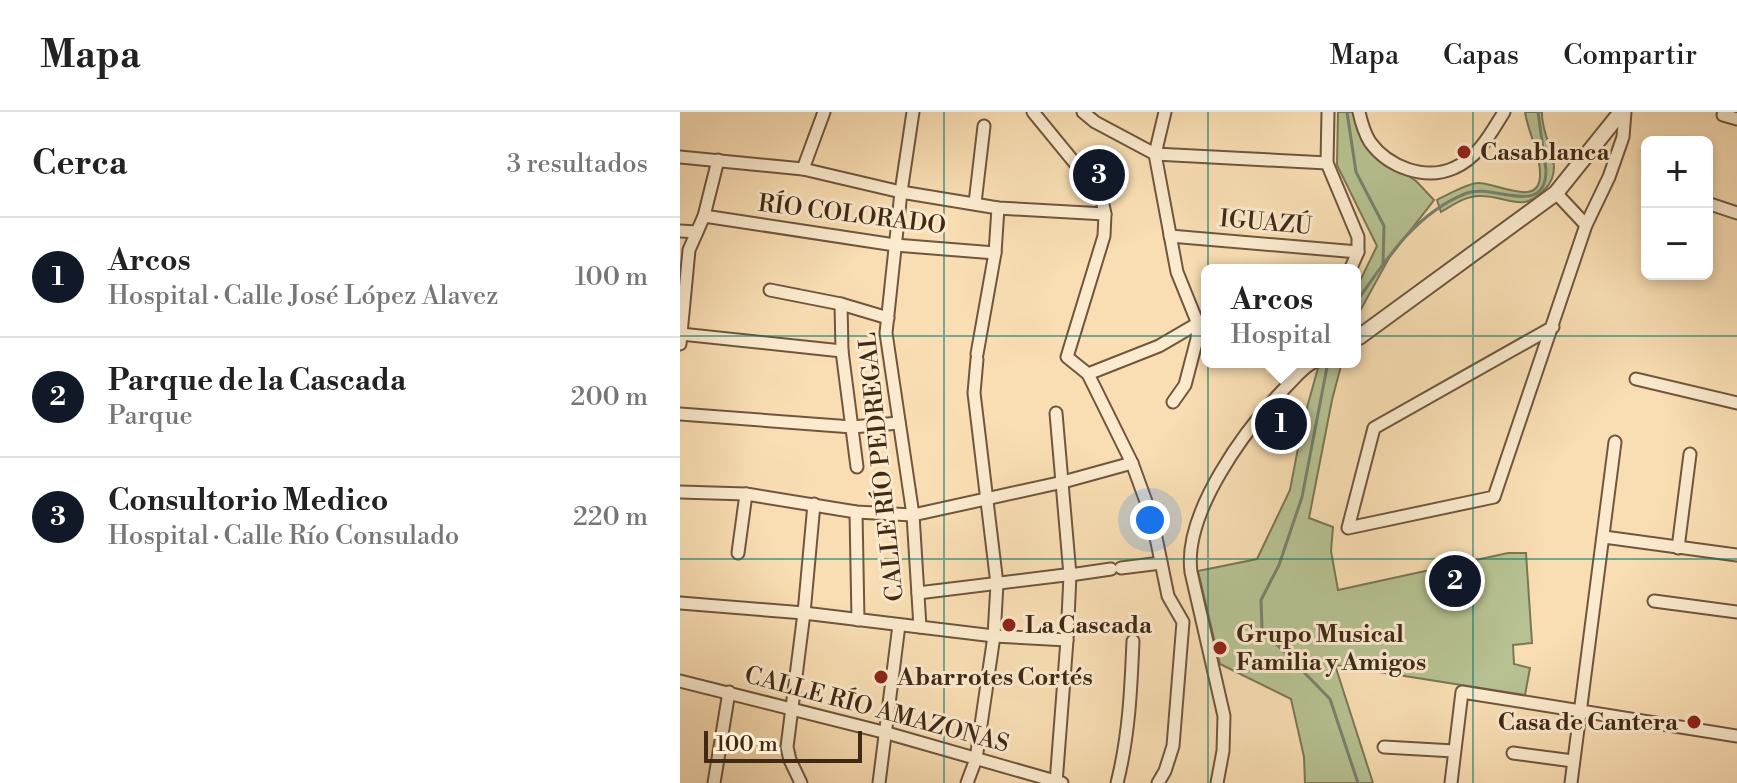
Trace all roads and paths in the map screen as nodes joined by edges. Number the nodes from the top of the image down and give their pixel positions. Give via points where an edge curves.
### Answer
1 (824, 112) edge
2 (913, 112) edge
3 (1033, 112) edge
4 (1083, 112) edge
5 (1165, 112) edge
6 (1328, 112) edge
7 (1359, 112) edge
8 (1504, 112) edge
9 (1623, 112) edge
10 (1723, 115) dead end
11 (1737, 119) edge
12 (984, 126) dead end
13 (1155, 154) junction
14 (680, 157) edge
15 (718, 160) junction
16 (1327, 163) junction
17 (803, 169) junction
18 (901, 192) junction
19 (1556, 193) junction
20 (975, 203) junction
21 (1713, 205) edge
22 (998, 208) junction
23 (1737, 213) edge
24 (1105, 214) junction
25 (704, 216) junction
26 (1586, 225) junction
27 (680, 231) edge
28 (697, 232) junction
29 (1170, 236) junction
30 (895, 245) junction
31 (1358, 252) junction
32 (995, 253) junction
33 (1353, 264) edge
34 (770, 290) dead end
35 (841, 304) junction
36 (888, 318) junction
37 (1201, 319) edge
38 (1201, 322) edge
39 (1201, 325) edge
40 (1553, 327) junction
41 (681, 334) edge
42 (1361, 334) edge
43 (680, 344) edge
44 (842, 351) junction
45 (1306, 368) edge
46 (1088, 374) junction
47 (1636, 379) dead end
48 (1173, 402) dead end
49 (1737, 403) edge
50 (1056, 413) dead end
51 (680, 414) edge
52 (899, 423) junction
53 (852, 427) junction
54 (1615, 442) dead end
55 (1690, 454) dead end
56 (1132, 463) junction
57 (857, 467) dead end
58 (1063, 482) junction
59 (680, 492) edge
60 (746, 494) junction
61 (988, 500) junction
62 (814, 504) junction
63 (856, 512) junction
64 (913, 515) junction
65 (1604, 537) junction
66 (1678, 548) junction
67 (738, 553) dead end
68 (1737, 555) edge
69 (1161, 563) junction
70 (1068, 575) junction
71 (997, 584) junction
72 (918, 593) junction
73 (1654, 601) dead end
74 (680, 603) edge
75 (1737, 612) edge
76 (804, 613) junction
77 (1201, 615) junction
78 (858, 620) junction
79 (1183, 622) junction
80 (899, 625) junction
81 (920, 627) junction
82 (994, 636) junction
83 (1067, 640) junction
84 (1133, 641) dead end
85 (680, 681) edge
86 (729, 692) junction
87 (792, 708) junction
88 (1581, 710) junction
89 (887, 733) junction
90 (1737, 736) edge
91 (1384, 747) dead end
92 (1454, 751) junction
93 (1513, 753) dead end
94 (976, 759) junction
95 (1573, 761) junction
96 (1058, 782) edge
97 (714, 783) edge
98 (801, 783) edge
99 (879, 783) edge
100 (967, 783) edge
101 (1117, 783) edge
102 (1158, 783) edge
103 (1217, 783) edge
104 (1451, 783) edge
105 (1571, 783) edge

1 - 17 street
2 - 18 street, CALLE RÍO PEDREGAL
3 - 24 street via 1101,195
4 - 13 street
5 - 13 street
6 - 16 street
7 - 8 street via 1369,141 1387,158 1408,170 1432,174 1456,168 1479,151
9 - 19 street
9 - 26 street via 1623,137
10 - 11 street
12 - 20 street
13 - 16 street
13 - 29 street
14 - 15 street
15 - 17 street
15 - 25 street
16 - 31 street via 1358,237
17 - 18 street
18 - 20 street
18 - 30 street, CALLE RÍO PEDREGAL
19 - 26 street
19 - 42 street
20 - 22 street
21 - 23 street
22 - 24 street
22 - 32 street
24 - 46 street via 1104,236 1067,357
25 - 28 street
25 - 30 street, RÍO COLORADO
26 - 40 street
27 - 28 street
28 - 41 street via 688,255
29 - 31 street, IGUAZÚ
29 - 37 street via 1177,272
30 - 32 street, RÍO COLORADO
30 - 36 street, CALLE RÍO PEDREGAL
31 - 33 street
32 - 61 street via 974,393
34 - 35 street
35 - 36 street
35 - 44 street
36 - 52 street, CALLE RÍO PEDREGAL
38 - 46 street via 1159,346
39 - 48 street via 1185,385
40 - 40 street via 1494,497 1348,528 1374,428
41 - 43 street
41 - 44 street
44 - 53 street
45 - 77 street via 1244,436 1209,493 1193,535 1190,562
46 - 56 street
47 - 49 street
50 - 58 street
51 - 53 street
52 - 53 street
52 - 64 street, CALLE RÍO PEDREGAL
53 - 57 street
54 - 65 street
55 - 66 street
56 - 58 street
56 - 69 street via 1150,508
58 - 61 street
58 - 70 street
59 - 60 street
60 - 62 street
60 - 67 street
61 - 64 street
61 - 71 street
62 - 63 street
62 - 76 street
63 - 64 street
63 - 78 street
64 - 72 street, CALLE RÍO PEDREGAL
65 - 66 street
65 - 88 street
66 - 68 street
69 - 70 street
69 - 79 street via 1168,596
70 - 71 street
70 - 83 street
71 - 72 street
71 - 82 street
72 - 81 street, CALLE RÍO PEDREGAL
73 - 75 street
74 - 76 street
76 - 78 street
76 - 87 street
77 - 79 street
77 - 103 street via 1224,716
78 - 80 street
79 - 102 street via 1173,746
80 - 81 street
80 - 89 street
81 - 82 street
82 - 83 street
82 - 94 street
83 - 96 street
84 - 101 street via 1129,722
85 - 86 street, CALLE RÍO AMAZONAS
86 - 87 street, CALLE RÍO AMAZONAS
86 - 97 street
87 - 89 street, CALLE RÍO AMAZONAS
87 - 98 street via 787,747
88 - 90 street
88 - 92 street via 1462,692
88 - 95 street
89 - 94 street, CALLE RÍO AMAZONAS
89 - 99 street
91 - 92 street
92 - 104 street
93 - 95 street
94 - 96 street, CALLE RÍO AMAZONAS
94 - 100 street
95 - 105 street

